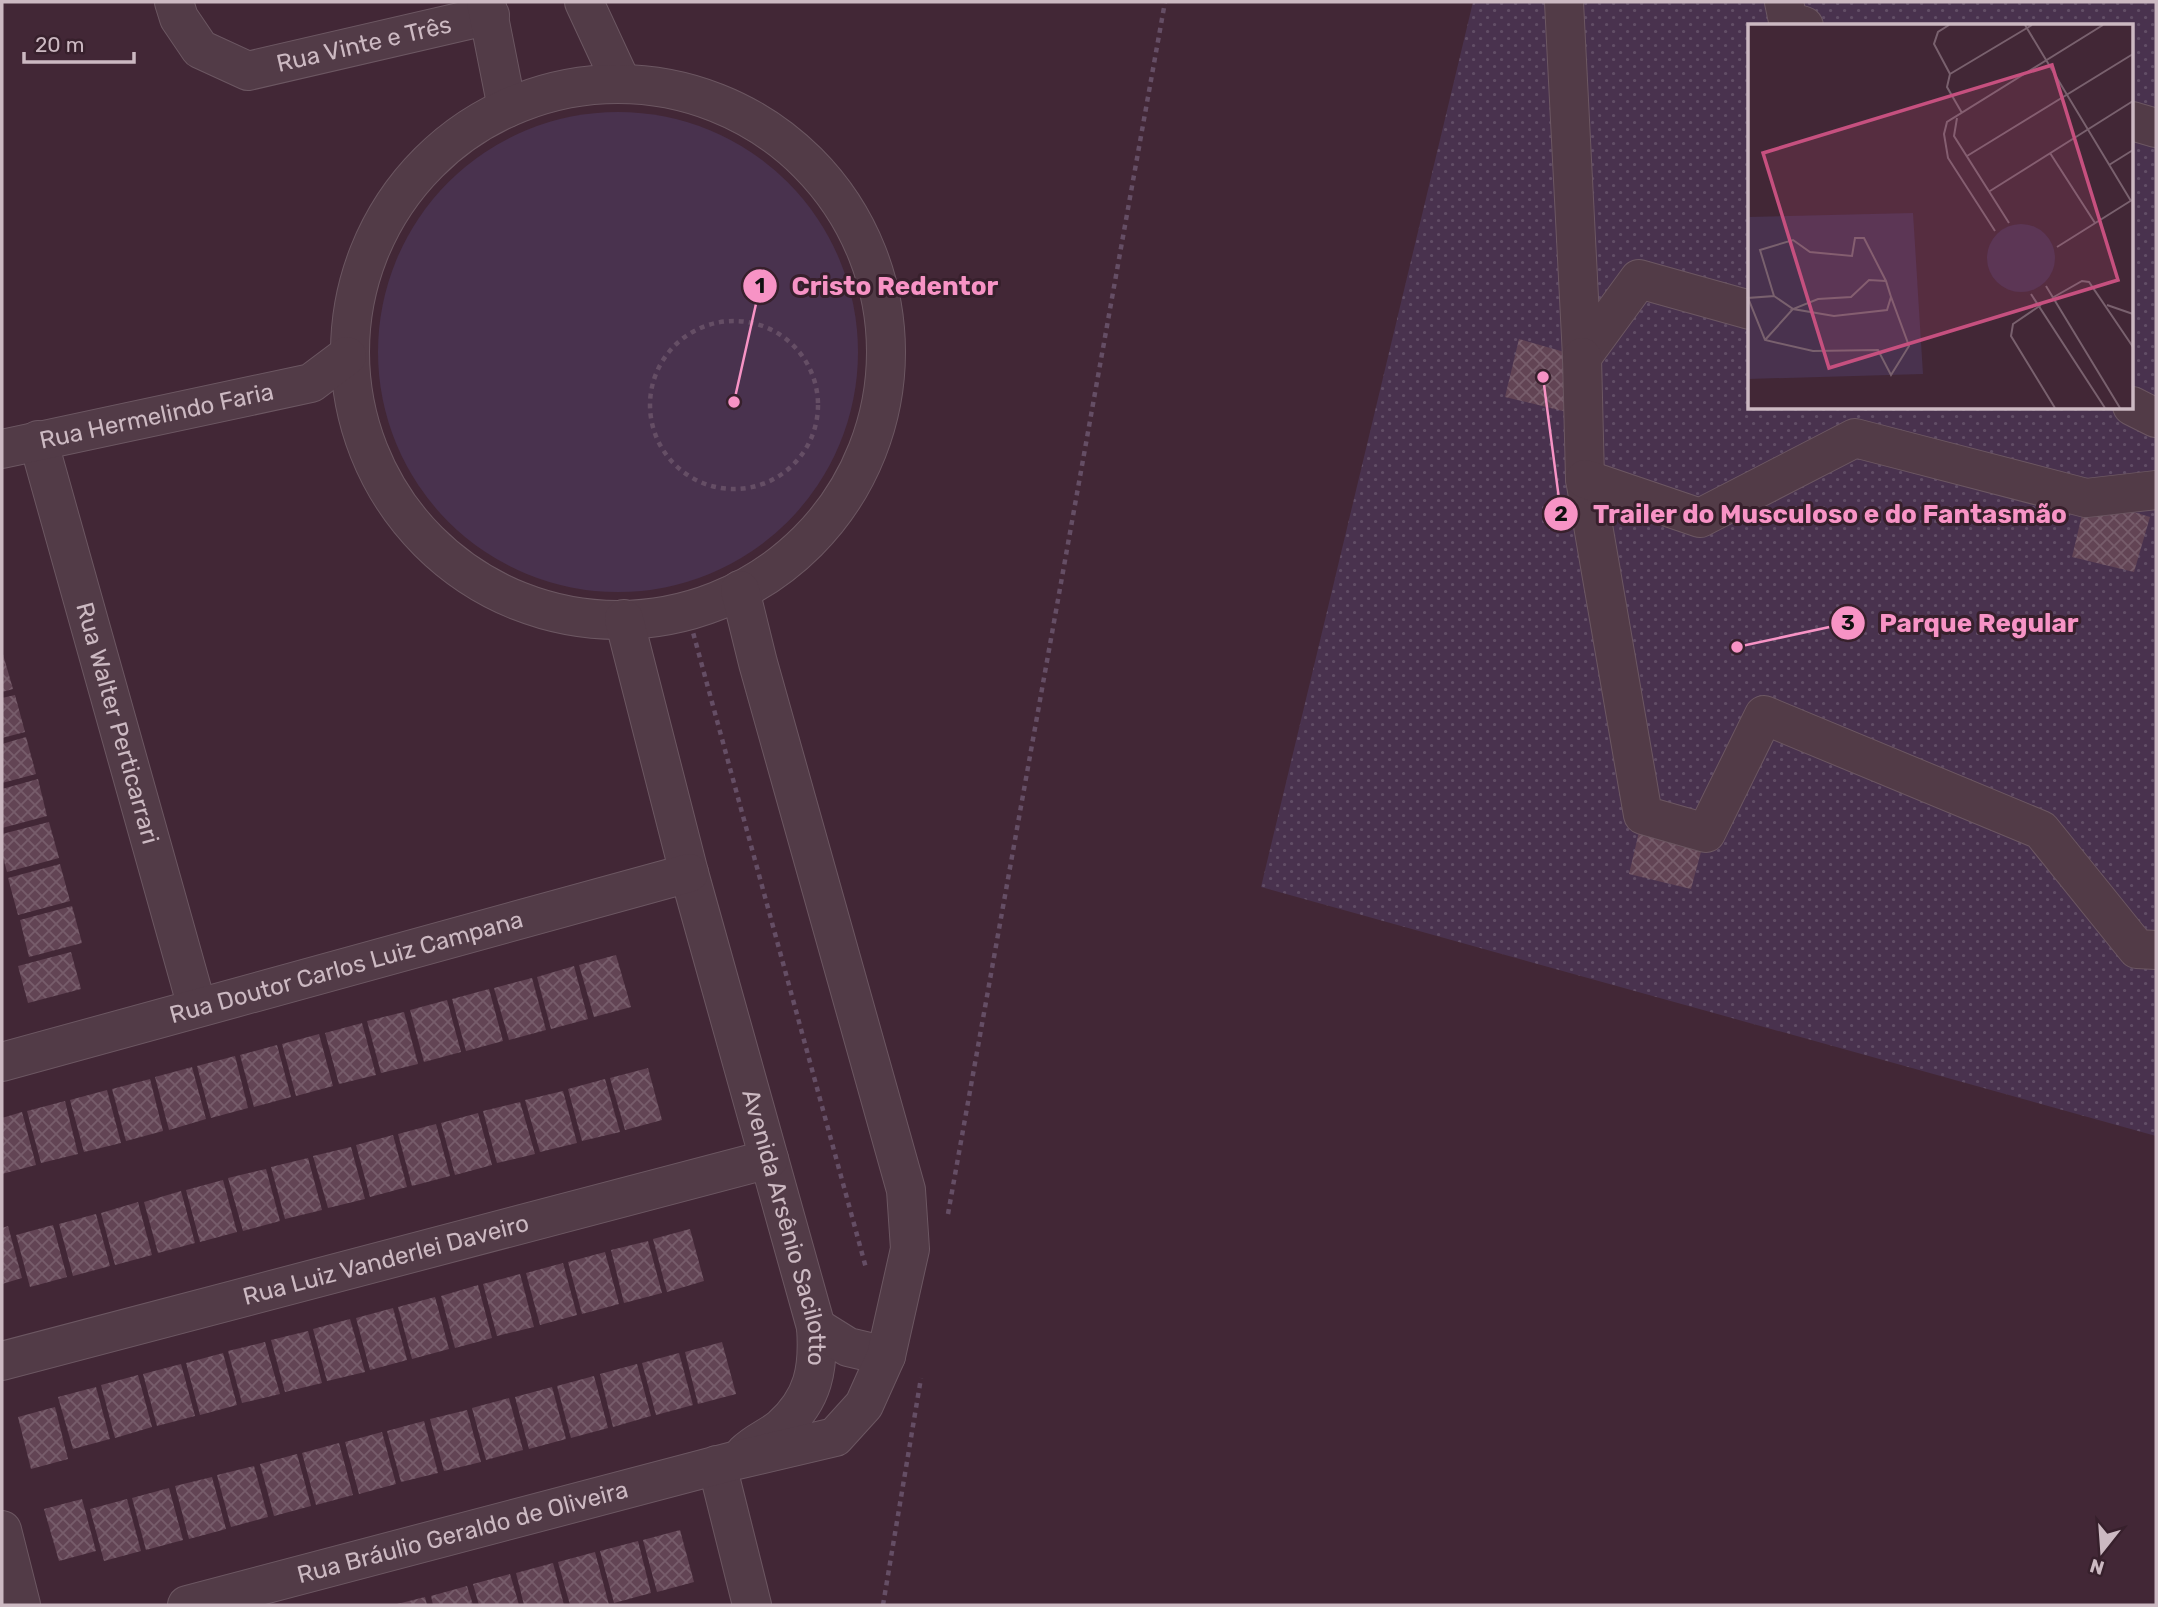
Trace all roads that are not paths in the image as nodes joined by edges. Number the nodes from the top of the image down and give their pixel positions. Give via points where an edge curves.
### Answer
1 (174, 2) edge
2 (584, 2) edge
3 (1564, 2) edge
4 (1784, 2) edge
5 (488, 9) edge
6 (1798, 24) edge
7 (622, 84) junction
8 (507, 108) junction
9 (2134, 122) edge
10 (2156, 128) edge
11 (1748, 309) edge
12 (347, 356) junction
13 (1583, 357) junction
14 (311, 383) junction
15 (353, 394) junction
16 (2134, 407) edge
17 (2156, 418) edge
18 (20, 445) edge
19 (1585, 480) junction
20 (2156, 490) edge
21 (740, 590) junction
22 (624, 619) junction
23 (689, 873) junction
24 (2156, 950) edge
25 (197, 1007) junction
26 (2, 1062) edge
27 (769, 1159) junction
28 (816, 1327) junction
29 (886, 1356) junction
30 (2, 1361) edge
31 (727, 1463) junction
32 (2, 1530) edge
33 (20, 1605) edge
34 (187, 1605) edge
35 (752, 1605) edge

1 - 5 street, Rua Vinte e Três via 200,49 248,71
2 - 7 street
3 - 13 street
4 - 6 street via 1788,21
5 - 8 street
7 - 8 street via 583,86
7 - 21 street via 699,97 769,131 827,184 867,251 879,289 886,368 870,445 853,481 814,534 775,569
8 - 12 street via 438,152 386,214 356,289
9 - 10 street
11 - 13 street via 1639,279
12 - 14 street, Rua Hermelindo Faria
12 - 15 street
13 - 19 street
14 - 15 street, Rua Hermelindo Faria
14 - 18 street, Rua Hermelindo Faria
15 - 22 street via 368,449 386,486 437,549 469,574 517,599 583,617
16 - 17 street
18 - 25 street, Rua Walter Perticarrari
19 - 20 street via 1700,518 1855,438 2086,498
19 - 24 street via 1643,815 1706,833 1764,715 2041,830 2137,950
21 - 22 street via 688,614
21 - 29 street via 906,1191 910,1249
22 - 23 street, Avenida Arsênio Sacilotto
23 - 25 street, Rua Doutor Carlos Luiz Campana
23 - 27 street, Avenida Arsênio Sacilotto
25 - 26 street, Rua Doutor Carlos Luiz Campana
27 - 28 street, Avenida Arsênio Sacilotto
27 - 30 street, Rua Luiz Vanderlei Daveiro
28 - 29 street via 848,1347
28 - 31 street, Avenida Arsênio Sacilotto via 817,1365 800,1409 780,1429
29 - 31 street via 864,1405 835,1437
31 - 34 street, Rua Bráulio Geraldo de Oliveira
31 - 35 street
32 - 33 street

